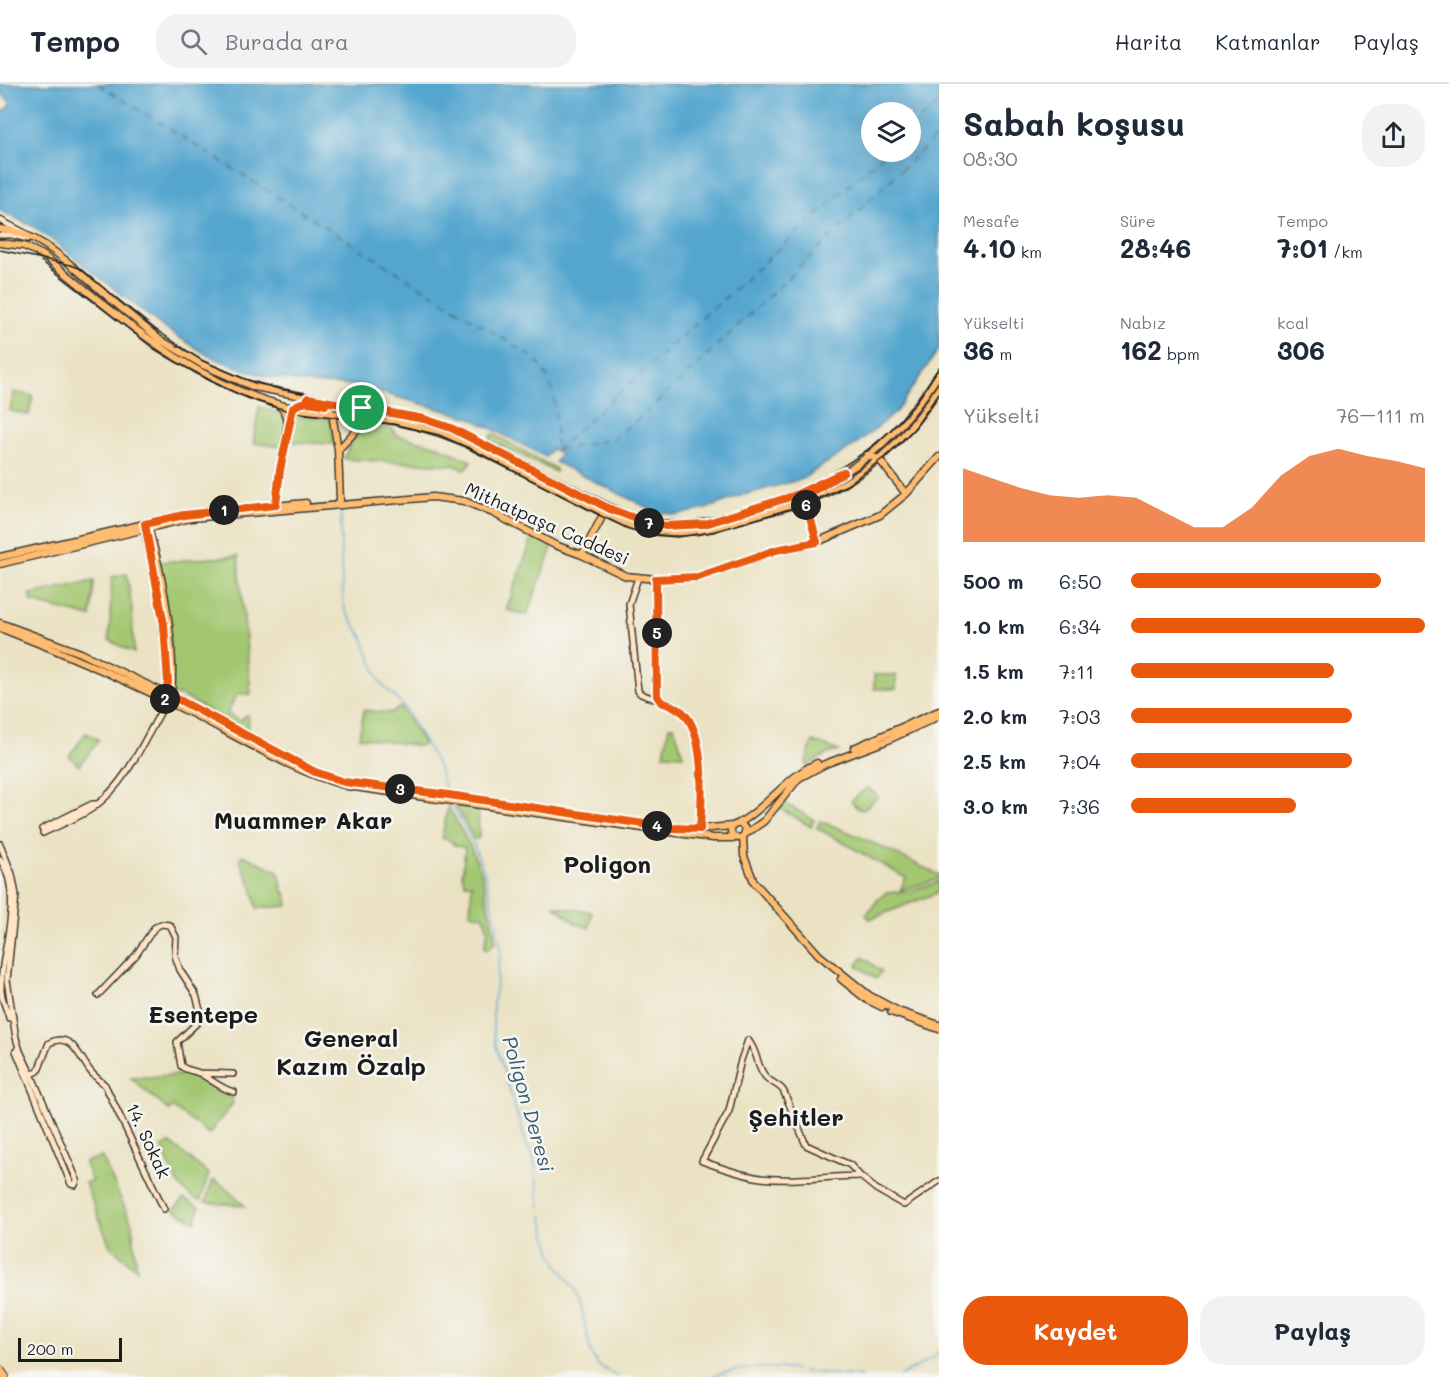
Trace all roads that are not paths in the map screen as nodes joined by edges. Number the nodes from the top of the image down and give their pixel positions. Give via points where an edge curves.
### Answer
1 (0, 220) edge
2 (0, 229) edge
3 (26, 234) junction
4 (0, 235) edge
5 (38, 242) junction
6 (0, 243) edge
7 (939, 374) edge
8 (939, 388) edge
9 (273, 392) junction
10 (252, 395) junction
11 (308, 398) junction
12 (271, 401) junction
13 (325, 405) junction
14 (293, 408) junction
15 (380, 411) junction
16 (332, 413) junction
17 (372, 418) junction
18 (287, 434) junction
19 (338, 450) junction
20 (867, 455) junction
21 (939, 457) edge
22 (879, 459) junction
23 (844, 472) junction
24 (906, 494) junction
25 (805, 501) junction
26 (339, 502) junction
27 (278, 507) junction
28 (604, 513) junction
29 (146, 527) junction
30 (817, 542) junction
31 (582, 555) junction
32 (0, 556) edge
33 (0, 564) edge
34 (638, 578) junction
35 (656, 579) junction
36 (0, 623) edge
37 (0, 628) edge
38 (167, 696) junction
39 (661, 702) junction
40 (939, 711) edge
41 (939, 716) edge
42 (735, 825) junction
43 (700, 829) junction
44 (42, 831) dead end
45 (740, 837) junction
46 (0, 844) edge
47 (0, 857) edge
48 (8, 860) junction
49 (823, 959) junction
50 (98, 995) dead end
51 (939, 1025) edge
52 (939, 1029) edge
53 (198, 1073) junction
54 (233, 1074) dead end
55 (29, 1075) junction
56 (234, 1092) dead end
57 (860, 1176) junction
58 (939, 1181) edge
59 (164, 1209) dead end
60 (0, 1370) edge
61 (5, 1377) edge

1 - 3 street
2 - 3 main road
3 - 5 main road
4 - 5 street
5 - 9 main road via 175,350 227,377
6 - 10 main road via 24,246 43,255 165,352
7 - 20 main road via 913,411
8 - 22 main road via 905,434
9 - 10 main road via 280,395 280,400
9 - 11 main road
10 - 12 main road
11 - 13 main road
11 - 15 main road
12 - 14 main road
12 - 18 main road via 287,416
13 - 14 main road via 304,402
13 - 15 main road
13 - 16 main road
14 - 16 main road
14 - 18 main road
15 - 23 main road via 451,428 610,509 666,526 705,524 793,496
16 - 17 main road
16 - 19 main road
17 - 19 main road
17 - 28 main road via 415,425 456,438
18 - 27 main road
19 - 26 main road
20 - 22 main road
20 - 23 main road
21 - 24 main road, Mithatpaşa Caddesi
22 - 24 main road
22 - 25 main road
23 - 25 main road via 806,496
24 - 30 main road, Mithatpaşa Caddesi via 880,515
25 - 28 main road via 711,529 681,533 652,531
25 - 30 main road
26 - 27 main road, Mithatpaşa Caddesi
26 - 31 main road, Mithatpaşa Caddesi via 433,497 464,501
27 - 29 main road, Mithatpaşa Caddesi via 201,512
28 - 31 main road
29 - 32 main road, Mithatpaşa Caddesi
29 - 33 main road, Mithatpaşa Caddesi
29 - 38 main road via 164,625
30 - 35 main road, Mithatpaşa Caddesi via 776,550 698,577
31 - 34 main road, Mithatpaşa Caddesi via 613,571
34 - 35 main road, Mithatpaşa Caddesi
34 - 39 street via 629,604 638,691
35 - 39 street via 657,692
36 - 38 main road via 81,653
37 - 38 main road
38 - 43 main road via 295,762 344,782
38 - 44 street via 117,787 97,804
38 - 45 main road via 318,778 347,786 713,838
39 - 43 street via 679,709 700,753
40 - 42 main road via 805,769 752,816
41 - 45 main road via 799,778 764,821
42 - 43 main road
42 - 45 main road via 730,832
42 - 45 main road via 745,828
45 - 49 main road via 754,882
46 - 48 street
47 - 48 street
47 - 55 street via 10,893 1,991 16,1053
48 - 55 street via 16,895 7,980 16,1038
49 - 51 main road via 870,996
49 - 52 main road via 866,999 898,1016
50 - 53 street via 136,955 154,928 161,924 170,926 176,937 175,956 196,995 202,1018 177,1042 181,1066
53 - 54 street
53 - 56 street
55 - 55 street via 71,1184 75,1185 77,1180
55 - 59 street, 14. Sokak via 38,1071 49,1043 66,1040 74,1046 105,1085
57 - 57 street via 850,1165 806,1145 782,1087 765,1077 755,1048 748,1040 729,1111 702,1161 760,1178
57 - 58 street via 904,1205
60 - 61 highway

